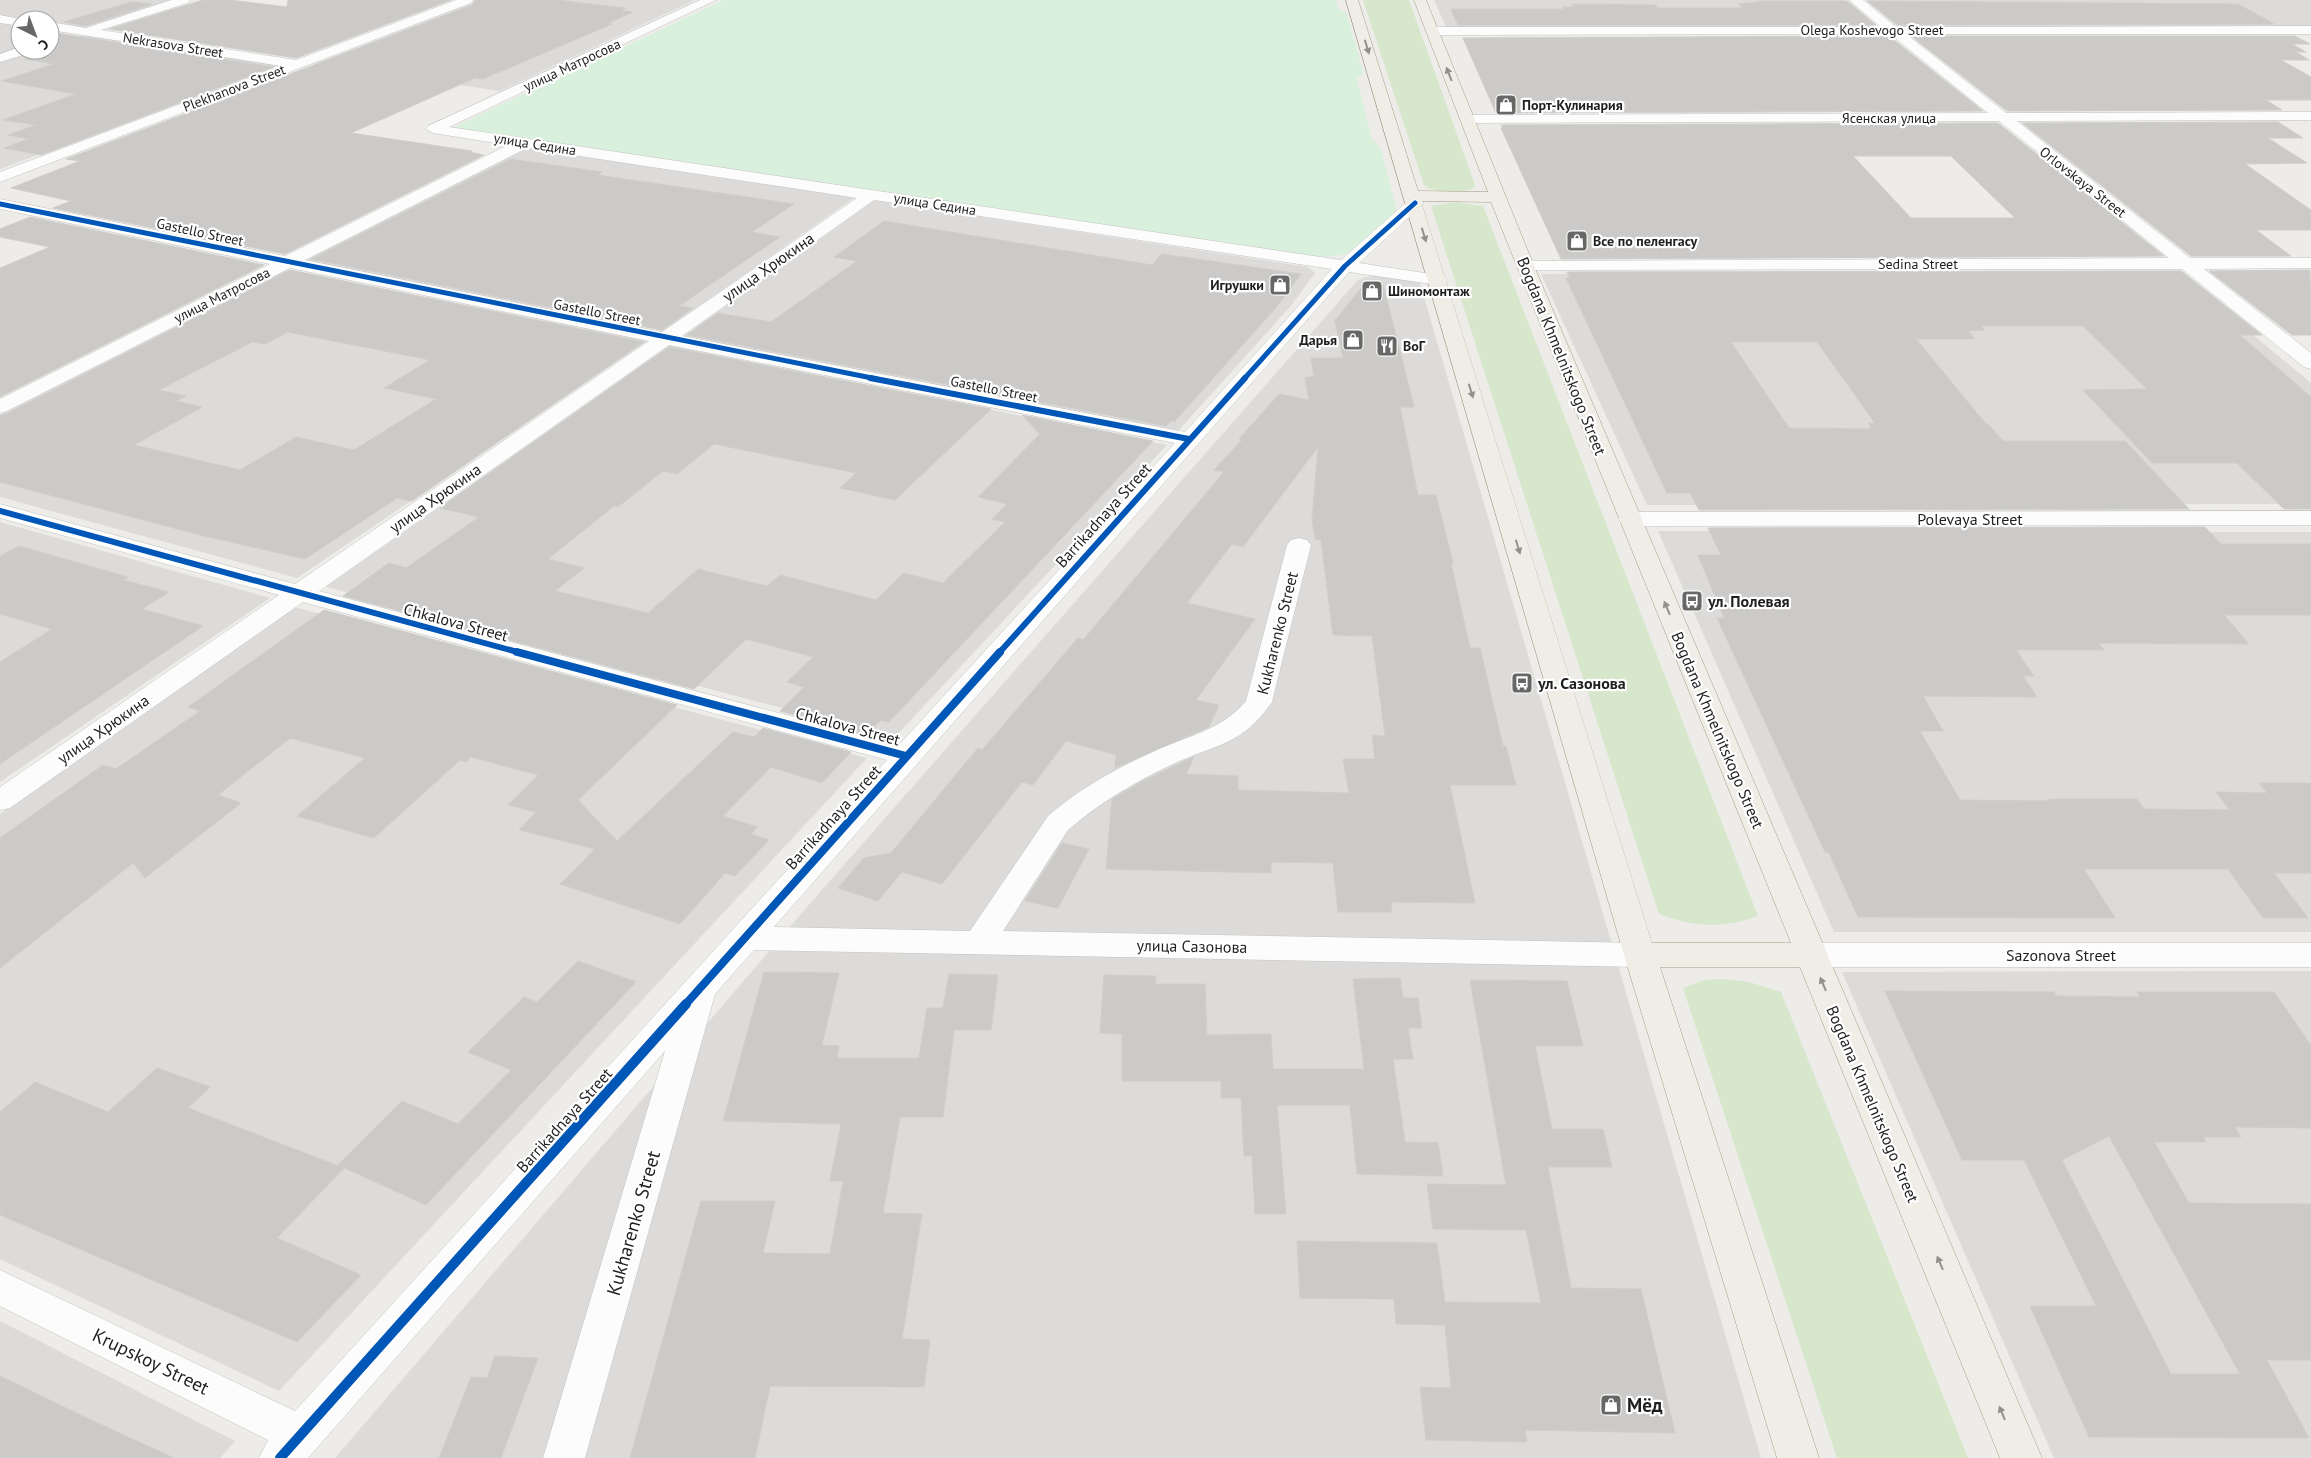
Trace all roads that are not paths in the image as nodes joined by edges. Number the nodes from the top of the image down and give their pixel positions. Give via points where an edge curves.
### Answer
1 (184, 0) edge
2 (467, 0) edge
3 (710, 0) edge
4 (1352, 0) edge
5 (1420, 0) edge
6 (1855, 0) edge
7 (60, 27) edge
8 (1891, 30) junction
9 (2311, 30) edge
10 (85, 31) junction
11 (1433, 31) junction
12 (60, 39) edge
13 (297, 64) junction
14 (2311, 116) edge
15 (2002, 118) junction
16 (1467, 119) junction
17 (433, 129) joint
18 (524, 143) junction
19 (0, 177) edge
20 (871, 195) junction
21 (1498, 197) junction
22 (1414, 200) junction
23 (0, 204) edge
24 (286, 262) junction
25 (2186, 263) junction
26 (2311, 263) edge
27 (1344, 266) junction
28 (1525, 266) junction
29 (1438, 280) junction
30 (664, 338) junction
31 (2311, 363) edge
32 (0, 407) edge
33 (1189, 440) junction
34 (0, 511) edge
35 (2311, 518) edge
36 (1630, 519) junction
37 (1299, 545) dead end
38 (298, 594) junction
39 (906, 756) junction
40 (0, 801) edge
41 (744, 938) junction
42 (980, 941) junction
43 (1640, 955) junction
44 (1812, 955) junction
45 (2311, 955) edge
46 (701, 987) junction
47 (0, 1287) edge
48 (291, 1447) edge
49 (564, 1458) edge
50 (1798, 1458) edge
51 (2021, 1458) edge

1 - 10 street
2 - 13 street, Plekhanova Street
3 - 17 street, улица Матросова
4 -> 22 main road
5 - 11 main road, Bogdana Khmelnitskogo Street
6 - 8 street, Orlovskaya Street
7 - 10 street, Nekrasova Street
8 - 9 street, Olega Koshevogo Street
8 - 11 street, Olega Koshevogo Street
8 - 15 street, Orlovskaya Street
10 - 12 street
10 - 13 street, Nekrasova Street
16 -> 11 main road, Bogdana Khmelnitskogo Street
13 - 19 street, Plekhanova Street
14 - 15 street, Ясенская улица
15 - 16 street, Ясенская улица
15 - 25 street, Orlovskaya Street
16 - 21 main road, Bogdana Khmelnitskogo Street
17 - 18 street, улица Седина
18 - 20 street, улица Седина
18 - 24 street, улица Матросова
20 - 27 street, улица Седина
20 - 30 street, улица Хрюкина
21 - 22 main road
21 - 28 main road, Bogdana Khmelnitskogo Street
22 - 27 street, Barrikadnaya Street
22 -> 29 main road
23 - 24 street, Gastello Street
24 - 30 street, Gastello Street
24 - 32 street, улица Матросова
25 - 26 street, Sedina Street
25 - 28 street, Sedina Street
25 - 31 street, Orlovskaya Street
27 - 29 street, улица Седина
27 - 33 street, Barrikadnaya Street
28 - 36 main road, Bogdana Khmelnitskogo Street
29 -> 43 main road
30 - 33 street, Gastello Street
30 - 38 street, улица Хрюкина
33 - 39 street, Barrikadnaya Street
34 - 38 street, Chkalova Street
35 - 36 street, Polevaya Street
44 -> 36 main road, Bogdana Khmelnitskogo Street
37 - 42 street, Kukharenko Street via 1259,702 1253,712 1220,738 1172,754 1094,794 1073,809 1058,823
38 - 39 street, Chkalova Street
38 - 40 street, улица Хрюкина
39 - 41 street, Barrikadnaya Street
41 - 42 street, улица Сазонова
41 - 46 street, Barrikadnaya Street
42 - 43 street, улица Сазонова
43 - 44 main road
43 - 50 main road
44 - 45 street, Sazonova Street
51 -> 44 main road, Bogdana Khmelnitskogo Street
46 - 48 street, Barrikadnaya Street
46 - 49 street, Kukharenko Street
47 - 48 street, Krupskoy Street

